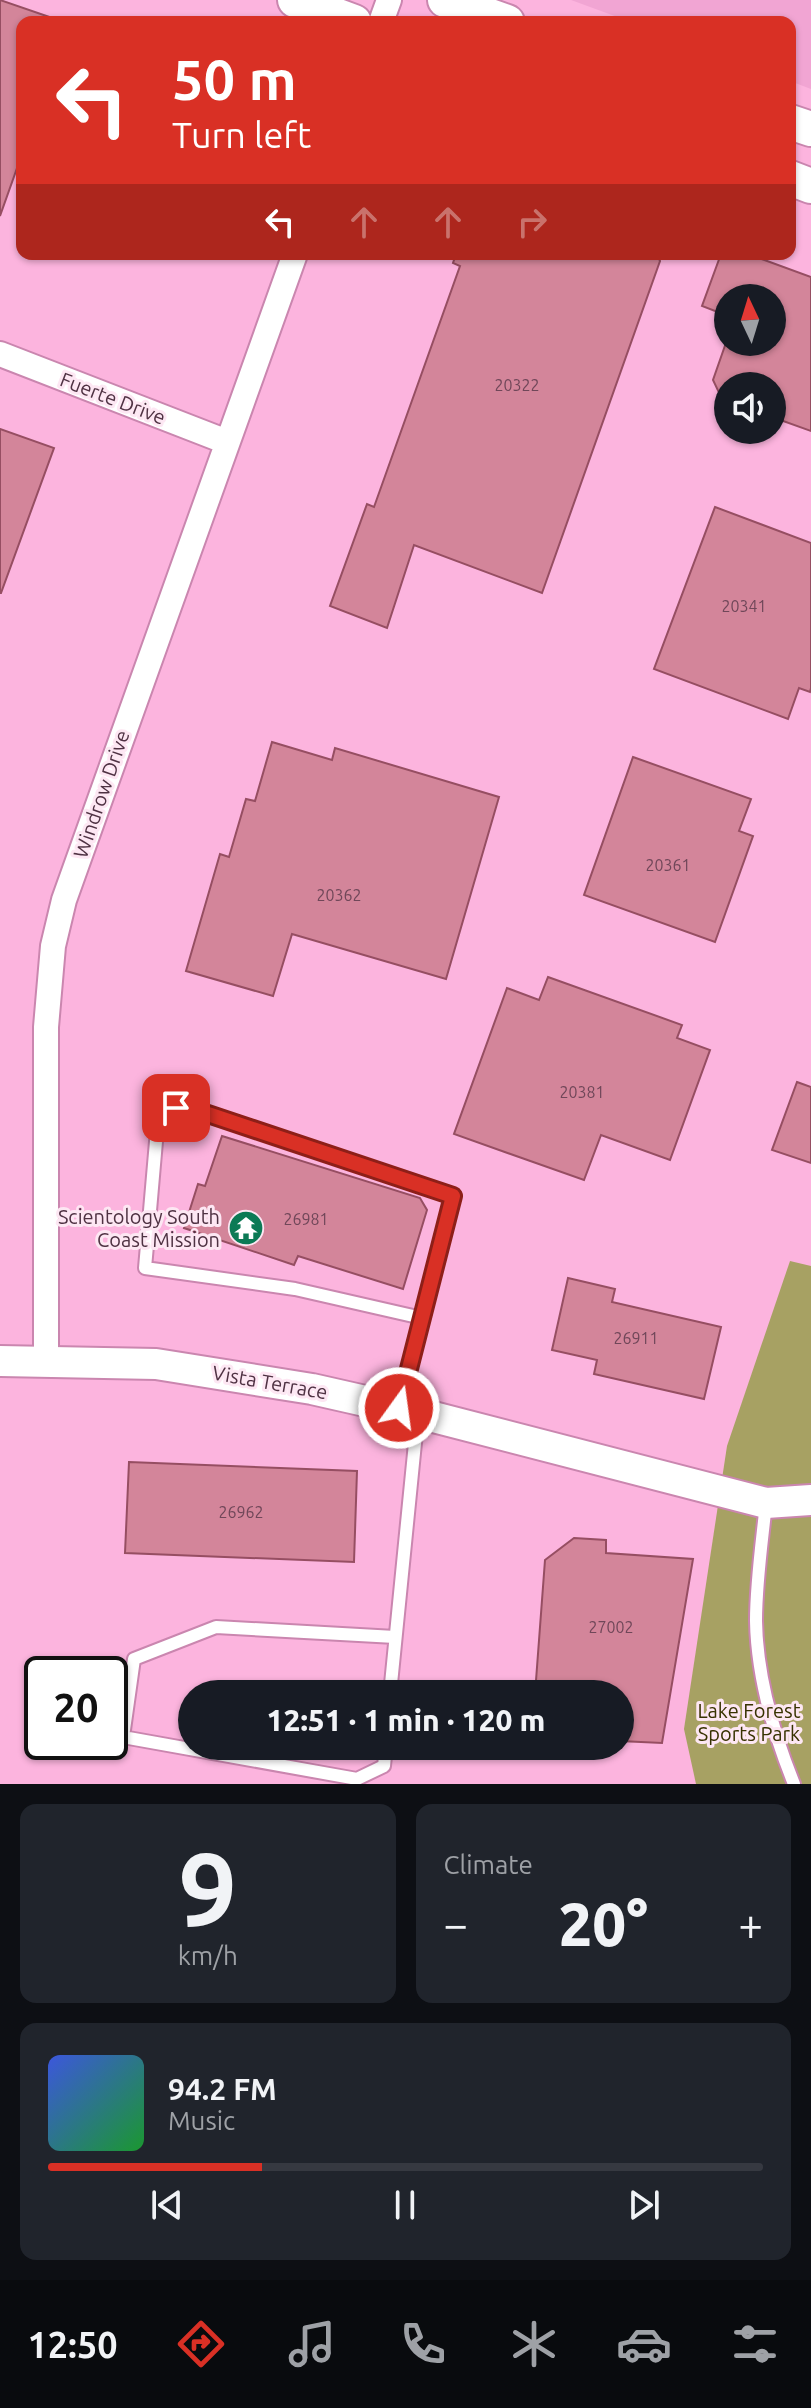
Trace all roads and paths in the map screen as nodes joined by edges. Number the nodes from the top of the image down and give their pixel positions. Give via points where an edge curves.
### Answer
1 (295, 0) edge
2 (445, 0) edge
3 (338, 16) edge
4 (490, 16) edge
5 (293, 260) edge
6 (0, 354) edge
7 (227, 442) junction
8 (422, 1318) junction
9 (46, 1360) junction
10 (0, 1361) edge
11 (409, 1411) junction
12 (811, 1500) edge
13 (766, 1503) junction
14 (395, 1637) junction
15 (391, 1680) edge
16 (178, 1747) edge
17 (251, 1760) edge
18 (385, 1760) edge
19 (794, 1784) edge

1 - 3 main road
2 - 4 main road
5 - 7 street, Windrow Drive
6 - 7 street, Fuerte Drive
7 - 9 street, Windrow Drive via 64,900 53,946 46,1027
8 - 8 lane via 453,1196 193,1109 159,1107 145,1268 295,1289
8 - 11 lane
9 - 10 street, Vista Terrace
9 - 11 street, Vista Terrace via 156,1364
11 - 13 street, Vista Terrace
11 - 14 lane
12 - 13 street, Vista Terrace
13 - 19 lane via 758,1656 778,1746
14 - 15 lane
14 - 16 lane via 216,1627 134,1659 123,1737
17 - 18 lane via 357,1779 384,1766

